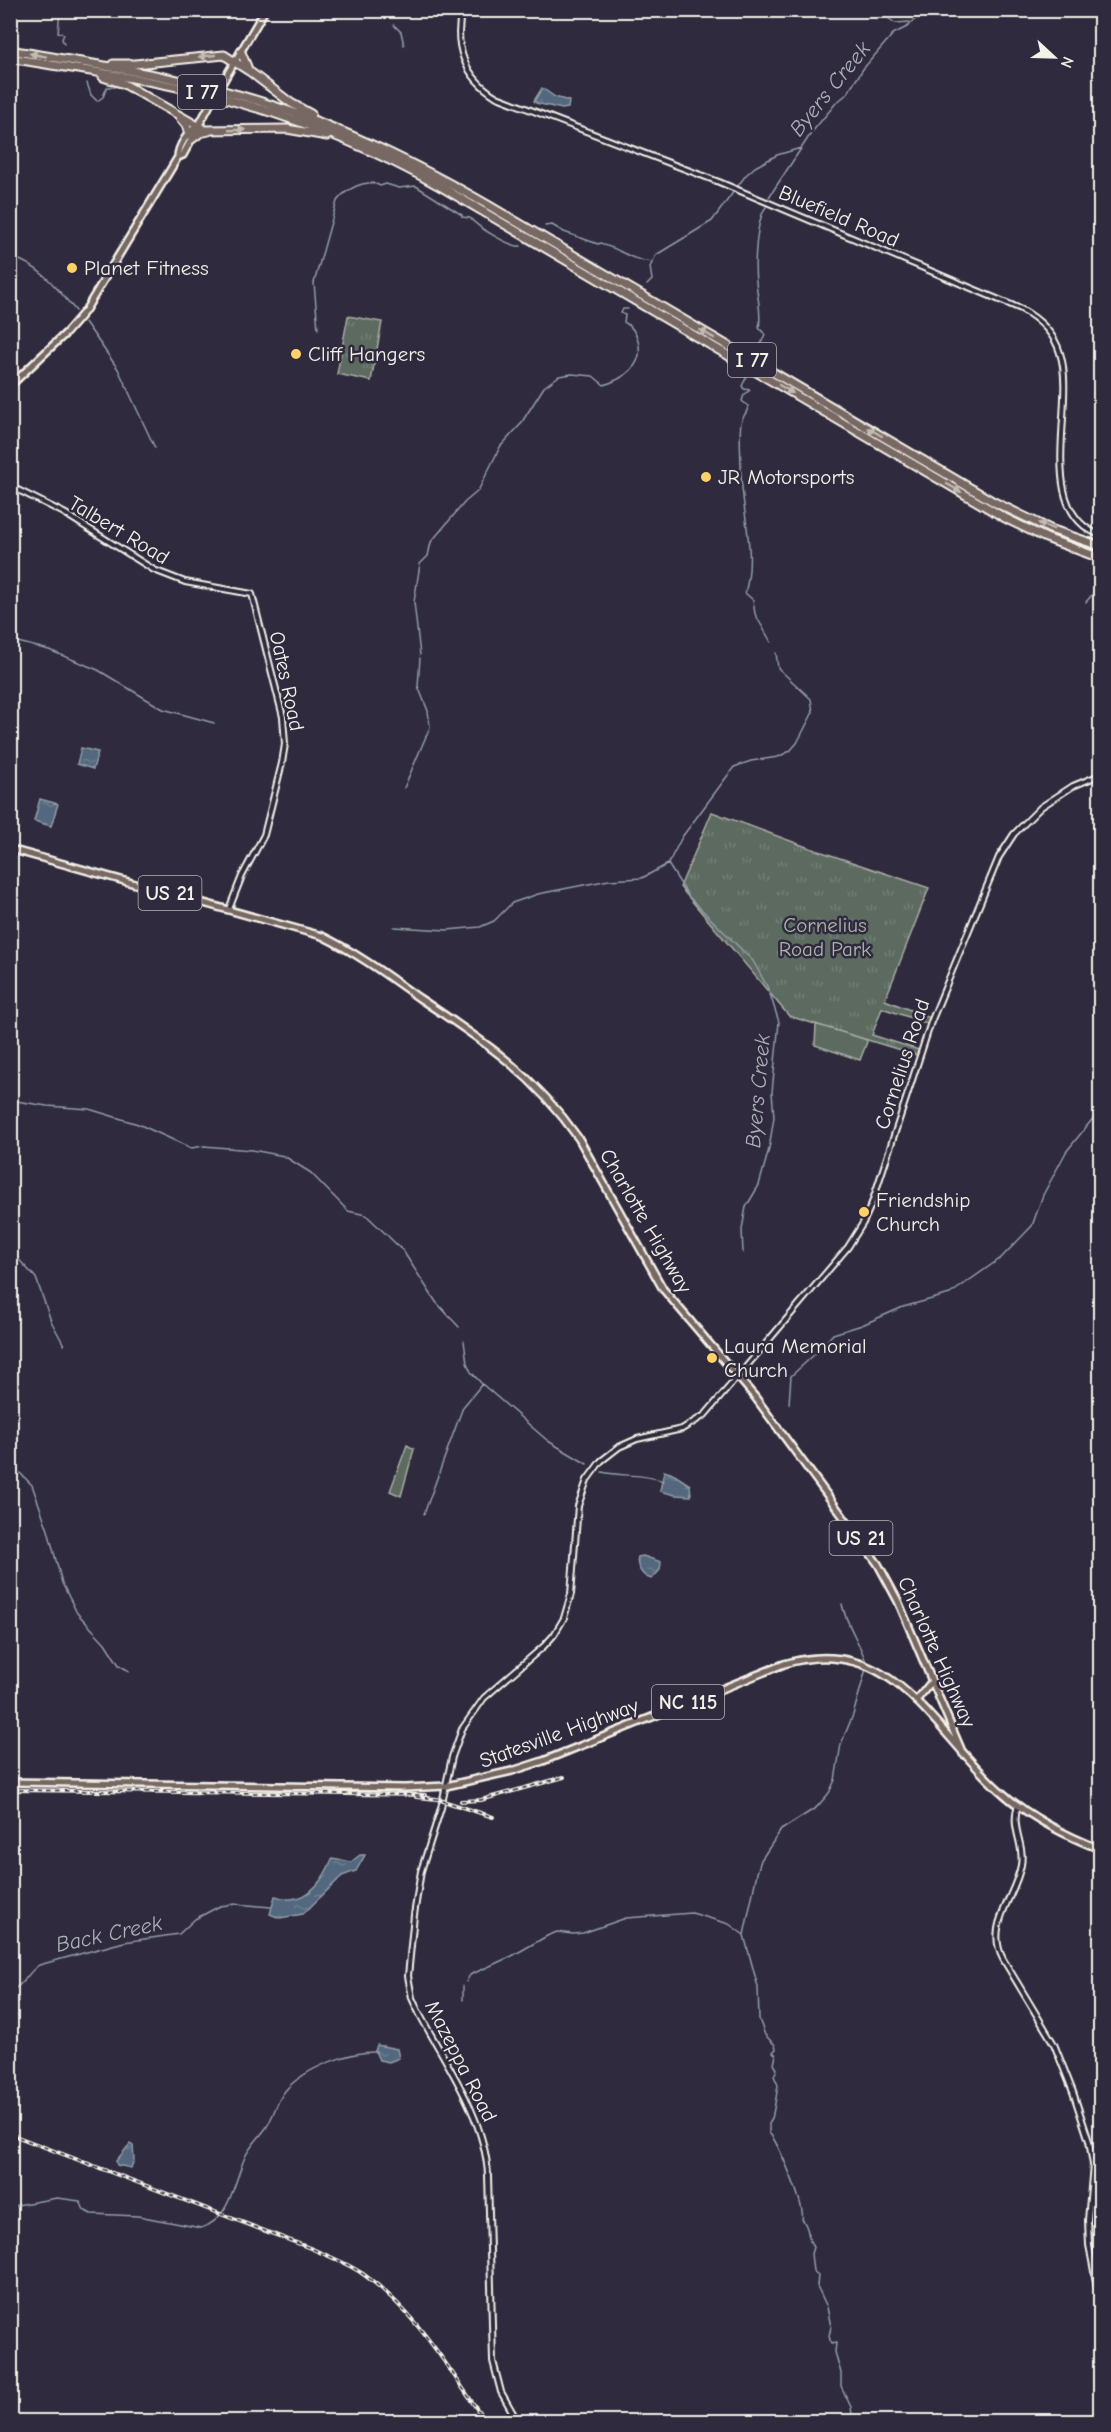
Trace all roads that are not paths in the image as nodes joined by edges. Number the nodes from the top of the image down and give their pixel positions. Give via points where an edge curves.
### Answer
1 (265, 10) edge
2 (462, 10) edge
3 (10, 50) edge
4 (241, 52) junction
5 (10, 58) edge
6 (66, 60) junction
7 (235, 61) junction
8 (42, 64) junction
9 (249, 71) junction
10 (178, 116) junction
11 (197, 126) junction
12 (211, 131) junction
13 (345, 132) junction
14 (190, 136) junction
15 (355, 144) junction
16 (10, 386) edge
17 (10, 486) edge
18 (1101, 535) edge
19 (1101, 546) edge
20 (1101, 558) edge
21 (252, 594) joint
22 (1101, 775) edge
23 (10, 849) edge
24 (229, 909) junction
25 (739, 1377) junction
26 (932, 1682) junction
27 (916, 1701) junction
28 (949, 1719) junction
29 (940, 1727) junction
30 (952, 1727) junction
31 (947, 1735) junction
32 (963, 1754) junction
33 (10, 1782) edge
34 (446, 1786) junction
35 (1018, 1805) junction
36 (1101, 1849) edge
37 (1101, 2303) edge
38 (518, 2421) edge

1 - 4 main road
2 - 18 street, Bluefield Road via 458,37 462,57 474,78 497,97 719,182 1021,309 1043,324 1058,345 1063,365 1064,487 1074,518
6 -> 3 highway, I 77
4 - 7 main road
4 - 9 highway
5 - 8 highway, I 77
7 -> 6 highway via 222,55 126,64
6 - 13 highway, I 77 via 222,90
7 - 9 highway
7 - 11 main road, bridge
8 - 10 highway via 120,82
8 - 15 highway, I 77 via 220,97 282,115
9 - 13 highway via 297,106
10 - 11 highway
10 - 14 highway
11 - 12 highway
11 - 14 main road
12 - 14 highway
12 -> 15 highway via 296,130
19 -> 13 highway, I 77 via 1042,525 994,502 467,194
14 - 16 main road via 183,155 86,310
15 -> 20 highway, I 77 via 443,188 998,513 1046,538
17 - 21 street, Talbert Road via 63,513 154,570 185,582
21 - 24 street, Oates Road via 283,717 285,744 264,835
22 - 25 street, Cornelius Road via 1048,801 1003,849 942,992 863,1223 834,1264
23 - 24 main road, Charlotte Highway / US 21
24 - 25 main road, Charlotte Highway / US 21 via 318,935 346,948 488,1045 529,1078 579,1139 663,1289
25 - 26 main road, Charlotte Highway / US 21 via 874,1558 898,1601
25 - 34 street, Cornelius Road via 696,1422 627,1443 591,1473 578,1506 571,1594 564,1618 550,1640 498,1683 471,1714 455,1746
26 - 27 main road
26 - 28 main road, Charlotte Highway / US 21
27 - 29 main road, Statesville Highway / NC 115
27 - 34 main road, Statesville Highway / NC 115 via 887,1675 859,1662 829,1657 799,1660 543,1761
28 - 29 main road via 948,1725
28 - 30 main road, Charlotte Highway / US 21
28 - 31 main road
29 - 31 main road, Statesville Highway / NC 115
30 - 31 main road
30 - 32 main road, Charlotte Highway / US 21
31 - 32 main road, Statesville Highway / NC 115
32 - 35 main road, Charlotte Highway / US 21
33 - 34 main road, Statesville Highway / NC 115
34 - 38 street, Mazeppa Road via 421,1871 408,1976 412,1998 474,2116 483,2142 493,2361 501,2392
35 - 36 main road, Charlotte Highway / US 21 via 1061,1832
35 - 37 street via 1014,1827 1021,1865 998,1924 997,1944 1054,2044 1089,2141 1093,2167 1089,2245

